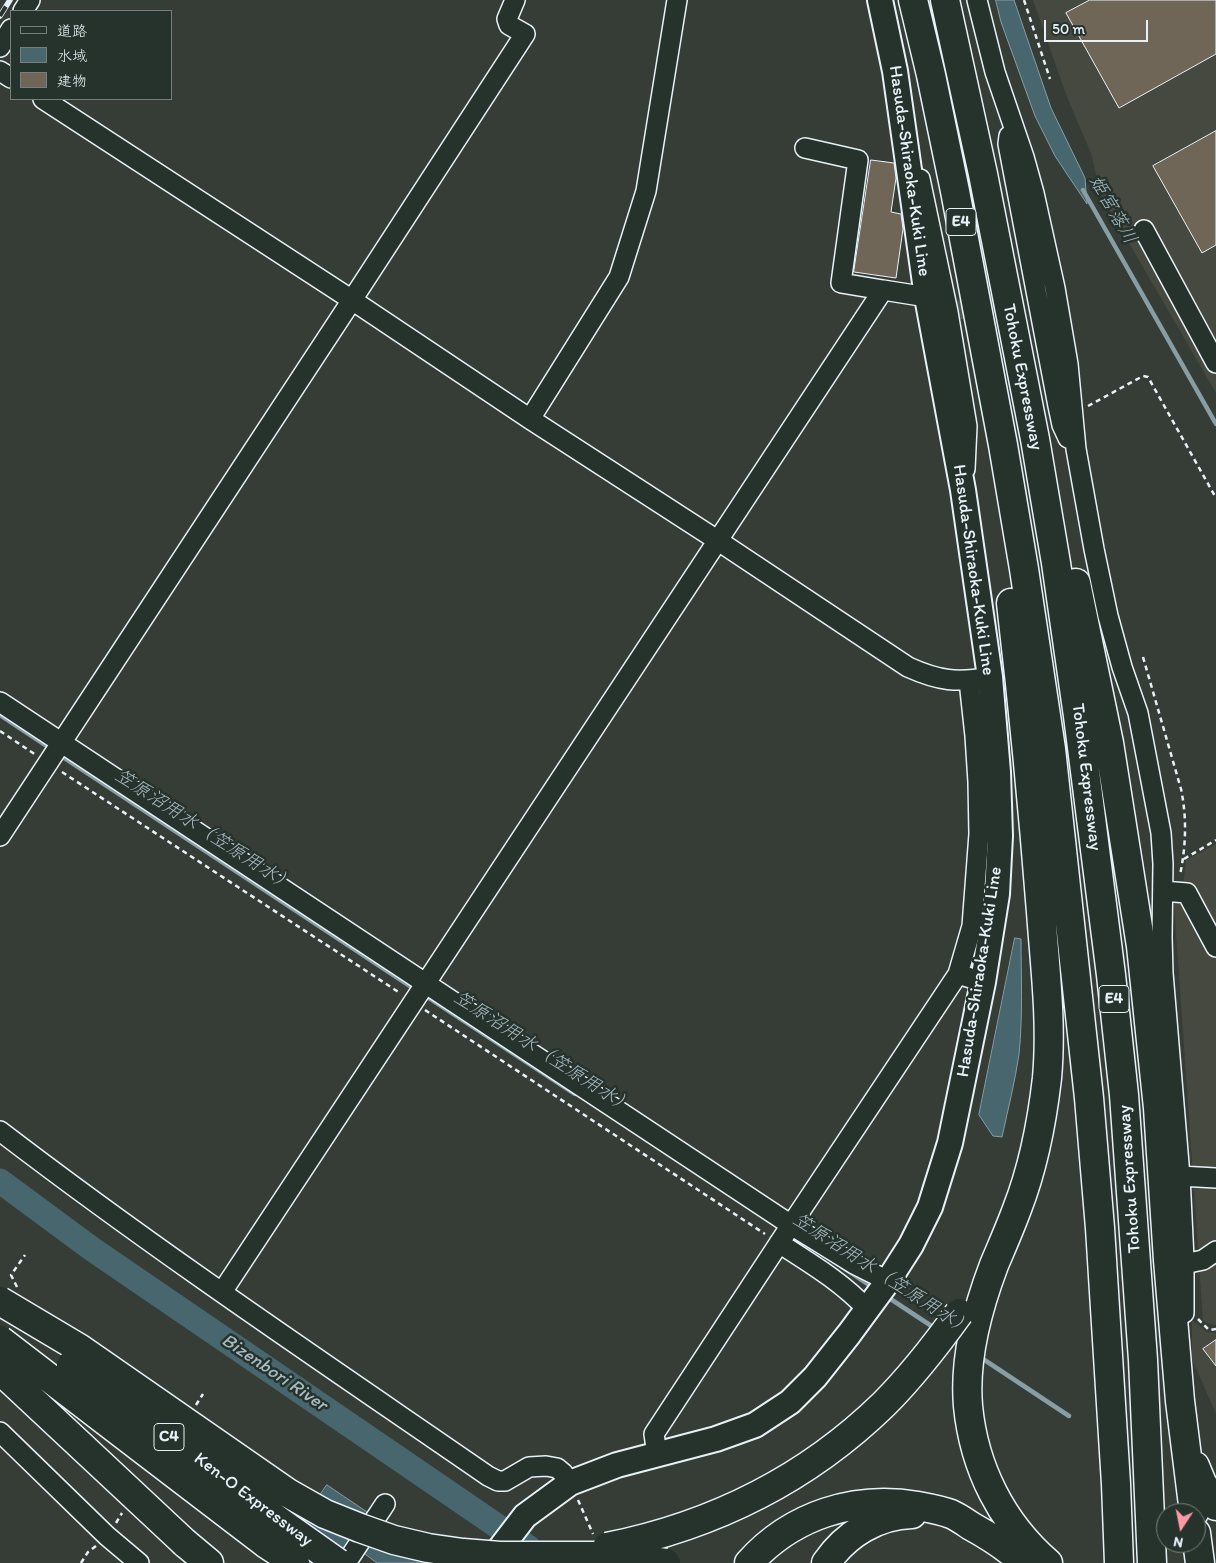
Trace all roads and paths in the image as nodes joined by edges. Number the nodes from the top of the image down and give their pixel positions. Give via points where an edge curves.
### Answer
1 (515, 0) edge
2 (677, 0) edge
3 (880, 0) edge
4 (913, 0) edge
5 (945, 0) edge
6 (977, 0) edge
7 (1024, 0) edge
8 (10, 31) edge
9 (0, 47) edge
10 (1050, 79) dead end
11 (45, 100) edge
12 (1010, 116) junction
13 (805, 148) dead end
14 (906, 151) junction
15 (1144, 230) dead end
16 (883, 290) junction
17 (928, 297) junction
18 (352, 300) junction
19 (1216, 363) edge
20 (1073, 412) junction
21 (530, 418) junction
22 (1034, 439) junction
23 (1003, 444) junction
24 (1076, 449) junction
25 (963, 490) junction
26 (1216, 498) edge
27 (717, 540) junction
28 (1144, 658) dead end
29 (979, 679) junction
30 (0, 702) edge
31 (0, 731) edge
32 (55, 752) junction
33 (0, 836) edge
34 (1216, 840) edge
35 (1183, 859) junction
36 (1163, 864) junction
37 (1180, 875) dead end
38 (1163, 891) junction
39 (1216, 947) edge
40 (958, 974) junction
41 (983, 982) junction
42 (426, 984) junction
43 (414, 1003) junction
44 (0, 1131) edge
45 (1180, 1176) junction
46 (1216, 1178) edge
47 (791, 1225) junction
48 (779, 1243) junction
49 (1216, 1251) edge
50 (1184, 1264) junction
51 (888, 1281) junction
52 (222, 1292) junction
53 (0, 1300) edge
54 (867, 1309) junction
55 (0, 1311) edge
56 (967, 1318) junction
57 (0, 1340) edge
58 (0, 1365) edge
59 (0, 1370) edge
60 (1183, 1426) junction
61 (0, 1432) edge
62 (657, 1454) junction
63 (1216, 1482) edge
64 (570, 1483) junction
65 (1193, 1503) edge
66 (385, 1504) dead end
67 (1216, 1506) edge
68 (965, 1522) junction
69 (594, 1536) dead end
70 (569, 1555) junction
71 (489, 1562) edge
72 (139, 1563) edge
73 (209, 1563) edge
74 (264, 1563) edge
75 (295, 1563) edge
76 (338, 1563) edge
77 (346, 1563) edge
78 (666, 1563) edge
79 (749, 1563) edge
80 (826, 1563) edge
81 (1024, 1563) edge
82 (1048, 1563) edge
83 (1119, 1563) edge
84 (1152, 1563) edge

1 - 18 street via 507,19 509,26 525,34
2 - 21 street via 646,191 619,277
3 - 14 main road, Hasuda-Shiraoka-Kuki Line via 895,70
4 - 23 highway, Tohoku Expressway / E4 via 955,191
5 - 22 highway, Tohoku Expressway / E4 via 983,174
6 - 12 street
7 - 10 path
8 - 9 street
11 - 18 street
12 - 20 street via 1034,193 1055,288
12 - 24 street via 1008,144 1058,406 1062,425
13 - 16 street via 858,160 841,283
14 - 17 main road, Hasuda-Shiraoka-Kuki Line
14 - 25 street via 921,181 948,312 967,426
15 - 19 street
16 - 17 street
16 - 27 street
17 - 25 main road, Hasuda-Shiraoka-Kuki Line
18 - 21 street
18 - 32 street
20 - 24 street
20 - 26 path via 1143,376 1148,378
21 - 27 street
22 - 60 highway via 1077,586 1109,743 1141,946 1158,1108
22 - 84 highway, Tohoku Expressway / E4 via 1078,716 1124,1095 1143,1360
23 - 56 highway via 1007,565 1034,825 1049,1039 1047,1077 1027,1179 1008,1233
23 - 83 highway, Tohoku Expressway / E4 via 1051,749 1077,976 1100,1228
24 - 36 street via 1108,616 1138,713 1161,834
25 - 29 main road, Hasuda-Shiraoka-Kuki Line
27 - 29 street via 908,667 927,676 952,681
27 - 42 street
28 - 35 path via 1185,809
29 - 40 street via 979,834 972,926
29 - 41 main road, Hasuda-Shiraoka-Kuki Line via 998,772 1000,836 997,894
30 - 32 street
31 - 32 path
32 - 33 street
32 - 42 street
32 - 43 path
34 - 35 path
35 - 36 path
35 - 37 path
36 - 38 street
38 - 39 street via 1187,893
38 - 45 street via 1163,973
40 - 41 street
40 - 47 street
41 - 51 main road, Hasuda-Shiraoka-Kuki Line via 950,1143 930,1207 911,1246
42 - 43 street
42 - 47 street
43 - 48 path
43 - 52 street
44 - 52 street
45 - 46 street
45 - 50 street
47 - 48 street
47 - 51 street
48 - 54 street via 819,1268
48 - 62 street via 654,1434
49 - 50 street via 1203,1260
50 - 63 street via 1185,1412 1199,1457
51 - 54 main road, Hasuda-Shiraoka-Kuki Line
52 - 64 street via 488,1476 505,1481 529,1467 546,1466 556,1468
53 - 70 highway, bridge via 79,1348 325,1514 394,1540 428,1548 500,1556
54 - 62 main road, Hasuda-Shiraoka-Kuki Line via 815,1377 790,1402 755,1425
55 - 76 highway, Ken-O Expressway / C4, bridge
56 - 70 highway, bridge via 857,1428 778,1484 691,1525 641,1540
56 - 82 highway via 970,1348 968,1399 980,1464 1005,1515 1021,1537
57 - 75 highway, Ken-O Expressway / C4, bridge
58 - 74 highway
59 - 73 highway, bridge
60 - 65 highway
60 - 67 highway via 1202,1483
61 - 72 street
62 - 64 main road, Hasuda-Shiraoka-Kuki Line
64 - 69 path
64 - 71 main road, Hasuda-Shiraoka-Kuki Line via 525,1516
66 - 77 street
68 - 79 highway via 951,1514 907,1504 856,1504 806,1519 769,1544
68 - 80 highway via 918,1514 880,1520 859,1530 840,1545
68 - 81 highway via 1001,1543
70 - 78 highway, bridge

